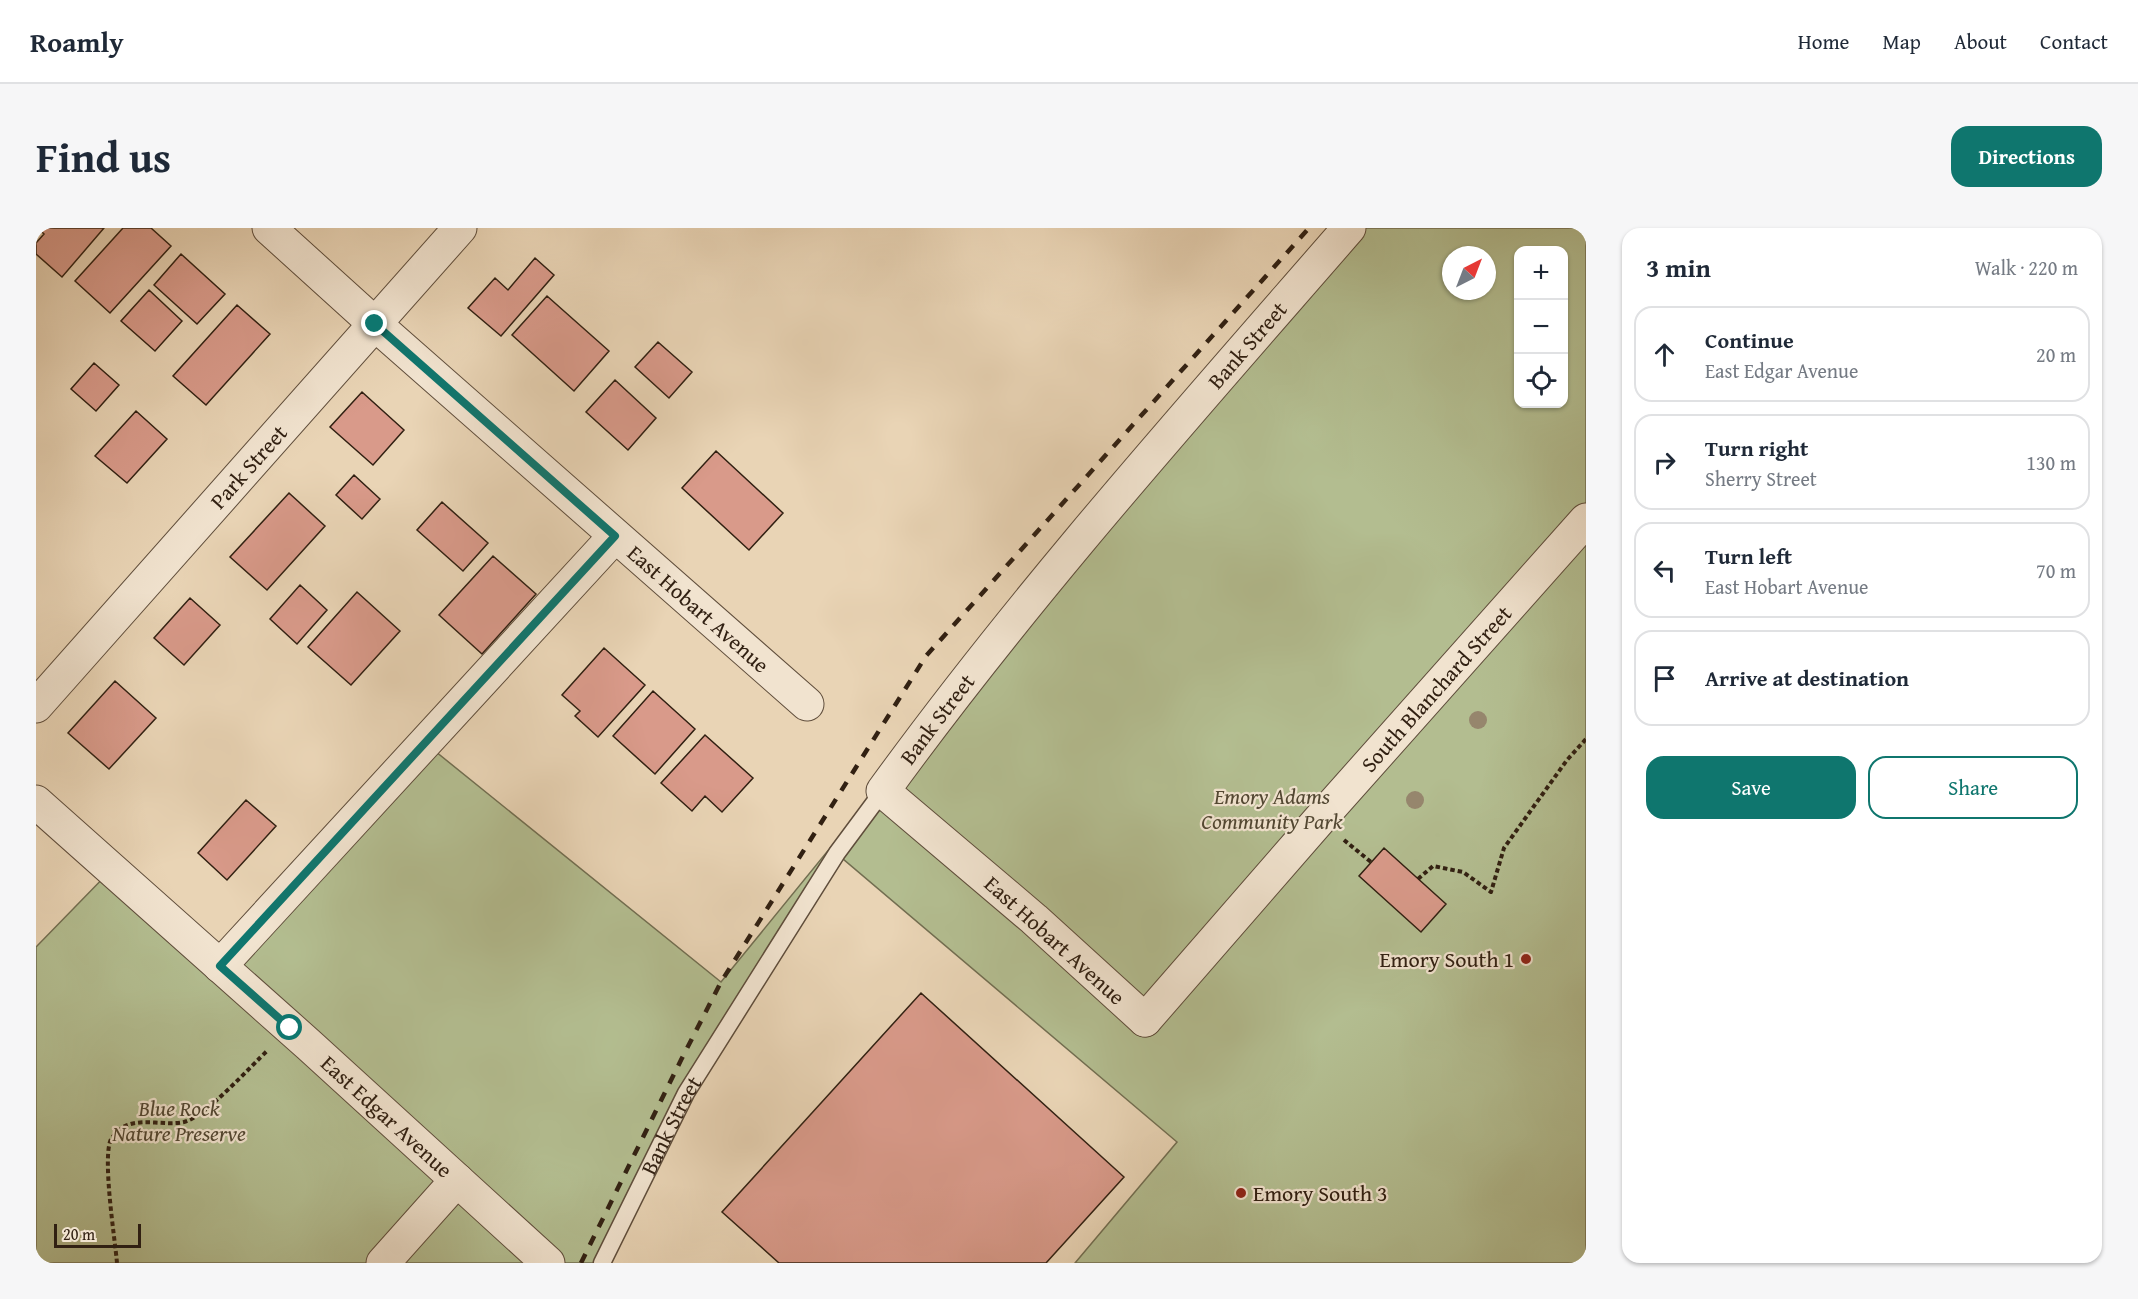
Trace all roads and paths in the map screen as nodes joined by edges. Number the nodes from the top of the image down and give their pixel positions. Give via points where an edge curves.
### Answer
1 (269, 228) edge
2 (460, 228) edge
3 (1348, 228) edge
4 (375, 324) junction
5 (1586, 520) edge
6 (615, 536) junction
7 (807, 704) dead end
8 (36, 706) edge
9 (1586, 739) edge
10 (883, 791) junction
11 (36, 802) edge
12 (1418, 879) dead end
13 (220, 966) junction
14 (1144, 1020) joint
15 (290, 1028) junction
16 (457, 1180) junction
17 (117, 1263) edge
18 (383, 1263) edge
19 (548, 1263) edge
20 (602, 1263) edge

1 - 4 street, East Hobart Avenue
2 - 4 street, Park Street
3 - 10 street, Bank Street via 1045,582
4 - 6 street, East Hobart Avenue
4 - 8 street, Park Street
5 - 14 street, South Blanchard Street
6 - 7 street, East Hobart Avenue
6 - 13 street
9 - 12 path via 1504,848 1491,892 1463,872 1433,866
10 - 14 street, East Hobart Avenue via 1034,919
10 - 20 lane, Bank Street via 837,853 686,1093
11 - 13 street, East Edgar Avenue
13 - 15 street, East Edgar Avenue
15 - 16 street, East Edgar Avenue
15 - 17 path via 214,1103 186,1121 124,1126 111,1139 108,1163
16 - 18 street
16 - 19 street, East Edgar Avenue

